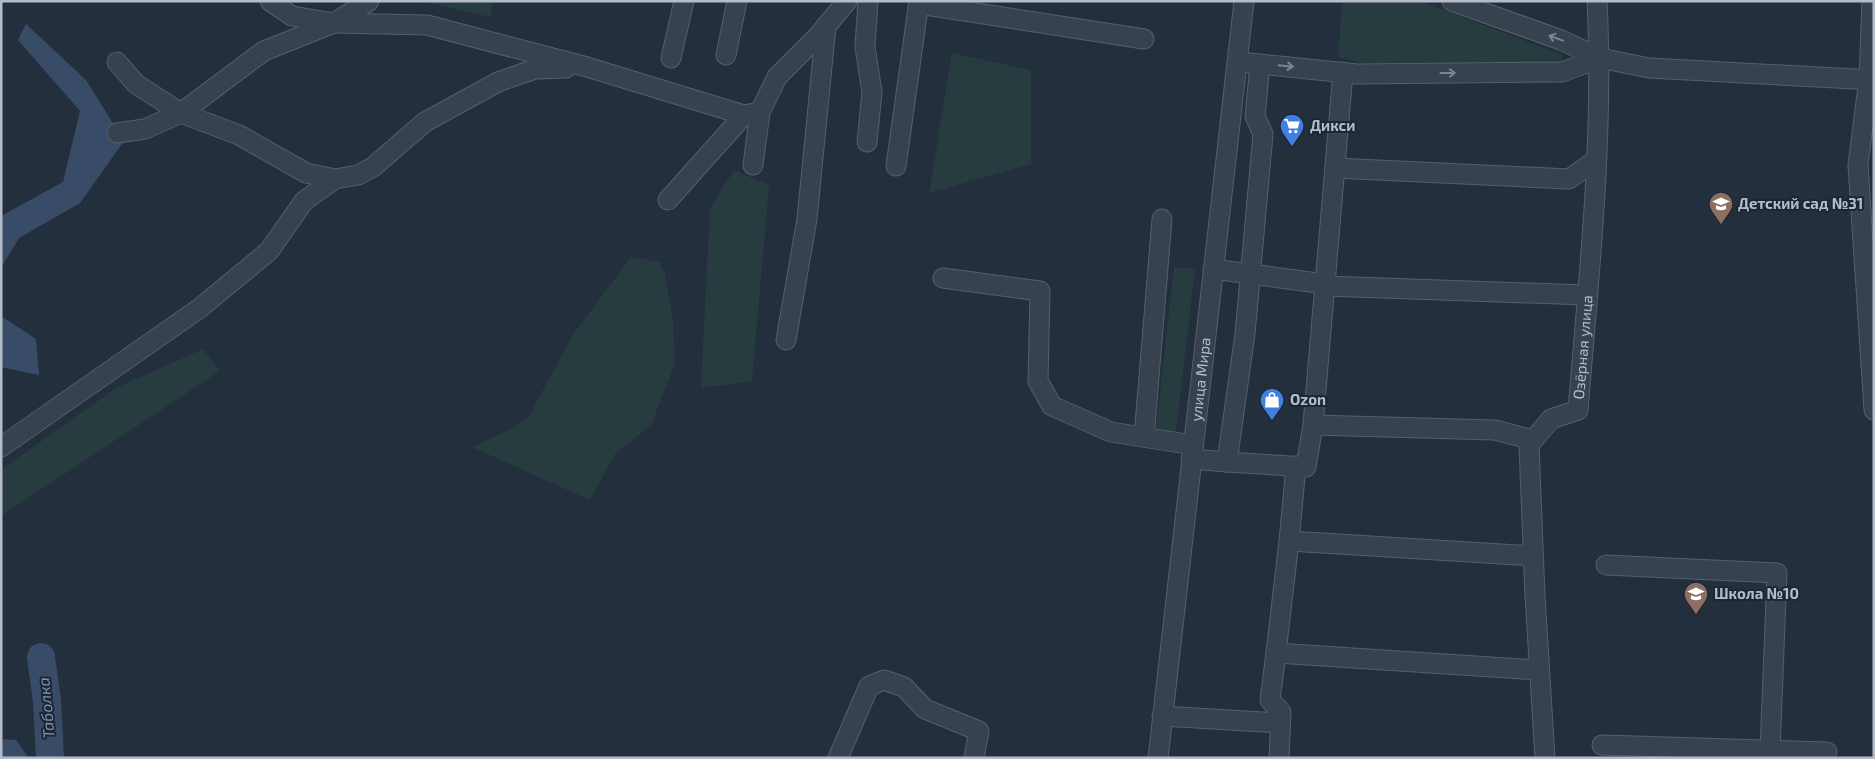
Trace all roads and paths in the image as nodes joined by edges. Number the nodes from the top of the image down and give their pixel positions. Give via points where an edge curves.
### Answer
1 (270, 1) edge
2 (369, 1) edge
3 (684, 1) edge
4 (737, 1) edge
5 (847, 1) edge
6 (868, 1) edge
7 (1244, 1) edge
8 (1452, 1) edge
9 (1598, 1) edge
10 (1872, 1) edge
11 (919, 3) edge
12 (334, 23) junction
13 (826, 26) junction
14 (1144, 39) dead end
15 (726, 55) dead end
16 (671, 58) dead end
17 (1600, 58) junction
18 (1237, 61) junction
19 (117, 62) dead end
20 (1260, 64) junction
21 (587, 67) junction
22 (1343, 72) junction
23 (1871, 80) edge
24 (181, 113) junction
25 (752, 114) junction
26 (117, 133) dead end
27 (866, 142) dead end
28 (1596, 160) junction
29 (752, 165) dead end
30 (896, 166) dead end
31 (1335, 168) junction
32 (335, 179) junction
33 (668, 200) dead end
34 (1867, 202) edge
35 (1162, 218) dead end
36 (1213, 269) junction
37 (1250, 274) junction
38 (943, 278) dead end
39 (1325, 285) junction
40 (1587, 294) junction
41 (1871, 331) edge
42 (786, 340) dead end
43 (1874, 410) edge
44 (1313, 425) junction
45 (1144, 437) junction
46 (1533, 440) junction
47 (1, 447) edge
48 (1192, 452) junction
49 (1226, 462) junction
50 (1296, 466) junction
51 (1289, 541) junction
52 (1533, 556) junction
53 (1606, 565) dead end
54 (1276, 653) junction
55 (1539, 670) junction
56 (1162, 716) junction
57 (1280, 723) junction
58 (1602, 745) dead end
59 (1770, 751) junction
60 (1827, 752) dead end
61 (838, 758) edge
62 (974, 758) edge
63 (1158, 758) edge
64 (1279, 758) edge
65 (1545, 758) edge

1 - 12 street via 292,16
2 - 12 street
3 - 16 street
4 - 15 street
5 - 13 street
6 - 27 street via 865,47 872,92
7 - 18 street, улица Мира
17 -> 8 street via 1561,40
9 - 17 street, Озёрная улица
10 - 23 street
11 - 14 street
11 - 30 street
12 - 21 street via 426,25
12 - 24 street via 264,51
13 - 25 street via 777,77
13 - 42 street via 807,219
22 -> 17 street via 1562,72
17 - 23 street via 1649,68
17 - 28 street, Озёрная улица
18 - 20 street
18 - 36 street, улица Мира
19 - 24 street via 136,84
20 -> 22 street
20 - 37 street via 1255,116 1263,134
21 - 25 street
21 - 32 street via 535,69 498,82 425,122 373,168 358,175
22 - 31 street
23 - 34 street via 1858,165
24 - 26 street via 145,128
24 - 32 street via 239,135 306,174
25 - 29 street
25 - 33 street
28 - 31 street via 1569,179
28 - 40 street, Озёрная улица
31 - 39 street
32 - 47 street via 304,202 269,251 200,308
34 - 41 street
35 - 45 street
36 - 37 street
36 - 48 street, улица Мира
37 - 39 street
37 - 49 street via 1245,334
38 - 45 street via 1040,291 1038,381 1052,406 1111,432
39 - 40 street
39 - 44 street
40 - 46 street, Озёрная улица via 1578,410 1551,419
41 - 43 street
44 - 46 street via 1495,430
44 - 50 street via 1306,467
45 - 48 street
46 - 52 street via 1529,445
48 - 49 street
48 - 56 street, улица Мира
49 - 50 street
50 - 51 street
51 - 52 street
51 - 54 street
52 - 55 street
53 - 59 street via 1777,573
54 - 55 street
54 - 57 street via 1270,700 1281,712
55 - 65 street
56 - 57 street
56 - 63 street, улица Мира
57 - 64 street
58 - 59 street
59 - 60 street
61 - 62 street via 869,686 884,680 904,687 925,709 979,731

